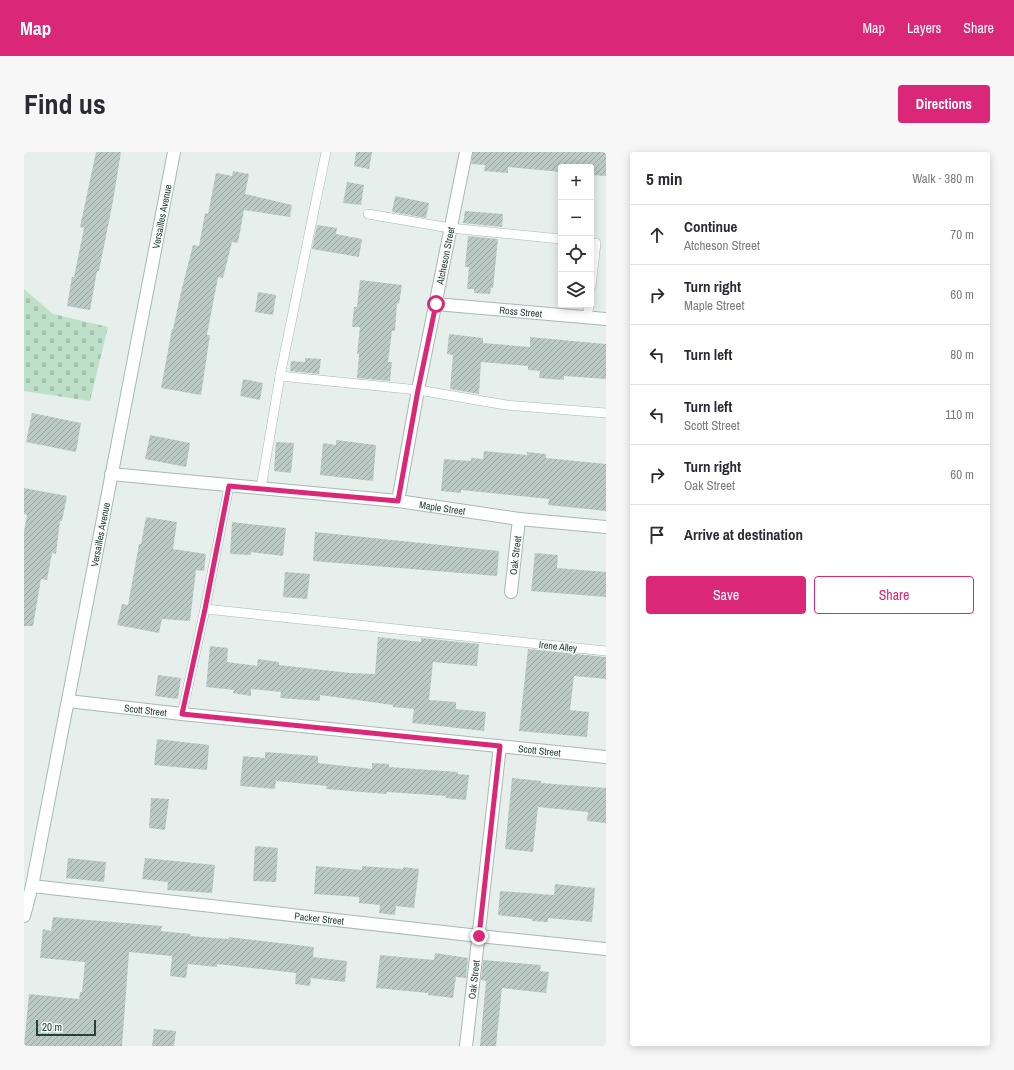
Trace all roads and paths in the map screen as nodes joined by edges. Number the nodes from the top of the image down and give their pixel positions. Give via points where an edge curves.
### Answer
1 (174, 152) edge
2 (326, 152) edge
3 (466, 152) edge
4 (368, 214) dead end
5 (450, 228) junction
6 (558, 239) edge
7 (594, 242) edge
8 (606, 244) edge
9 (436, 304) junction
10 (589, 308) edge
11 (587, 318) junction
12 (606, 320) edge
13 (280, 376) junction
14 (418, 390) junction
15 (606, 413) edge
16 (111, 474) junction
17 (229, 486) junction
18 (261, 488) junction
19 (398, 501) junction
20 (519, 519) junction
21 (606, 527) edge
22 (511, 592) dead end
23 (205, 609) junction
24 (606, 651) edge
25 (68, 701) junction
26 (182, 714) junction
27 (500, 746) junction
28 (606, 757) edge
29 (32, 886) junction
30 (24, 916) edge
31 (479, 936) junction
32 (606, 950) edge
33 (466, 1046) edge

1 - 16 street, Versailles Avenue
2 - 13 lane
3 - 5 street, Atcheson Street
4 - 5 lane
5 - 6 lane
5 - 9 street, Atcheson Street
7 - 8 lane
9 - 11 street, Ross Street
9 - 14 street, Atcheson Street
10 - 11 lane
11 - 12 street, Ross Street
13 - 14 lane
13 - 18 lane
14 - 15 lane via 506,405
14 - 19 street, Atcheson Street
16 - 17 street, Maple Street
16 - 25 street, Versailles Avenue
17 - 18 street, Maple Street
17 - 23 lane
18 - 19 street, Maple Street
19 - 20 street, Maple Street
20 - 21 street, Maple Street
20 - 22 street, Oak Street
23 - 24 lane, Irene Alley
23 - 26 lane
25 - 26 street, Scott Street
25 - 29 street, Versailles Avenue
26 - 27 street, Scott Street
27 - 28 street, Scott Street
27 - 31 street, Oak Street
29 - 30 street, Versailles Avenue
29 - 31 street, Packer Street
31 - 32 street, Packer Street
31 - 33 street, Oak Street

